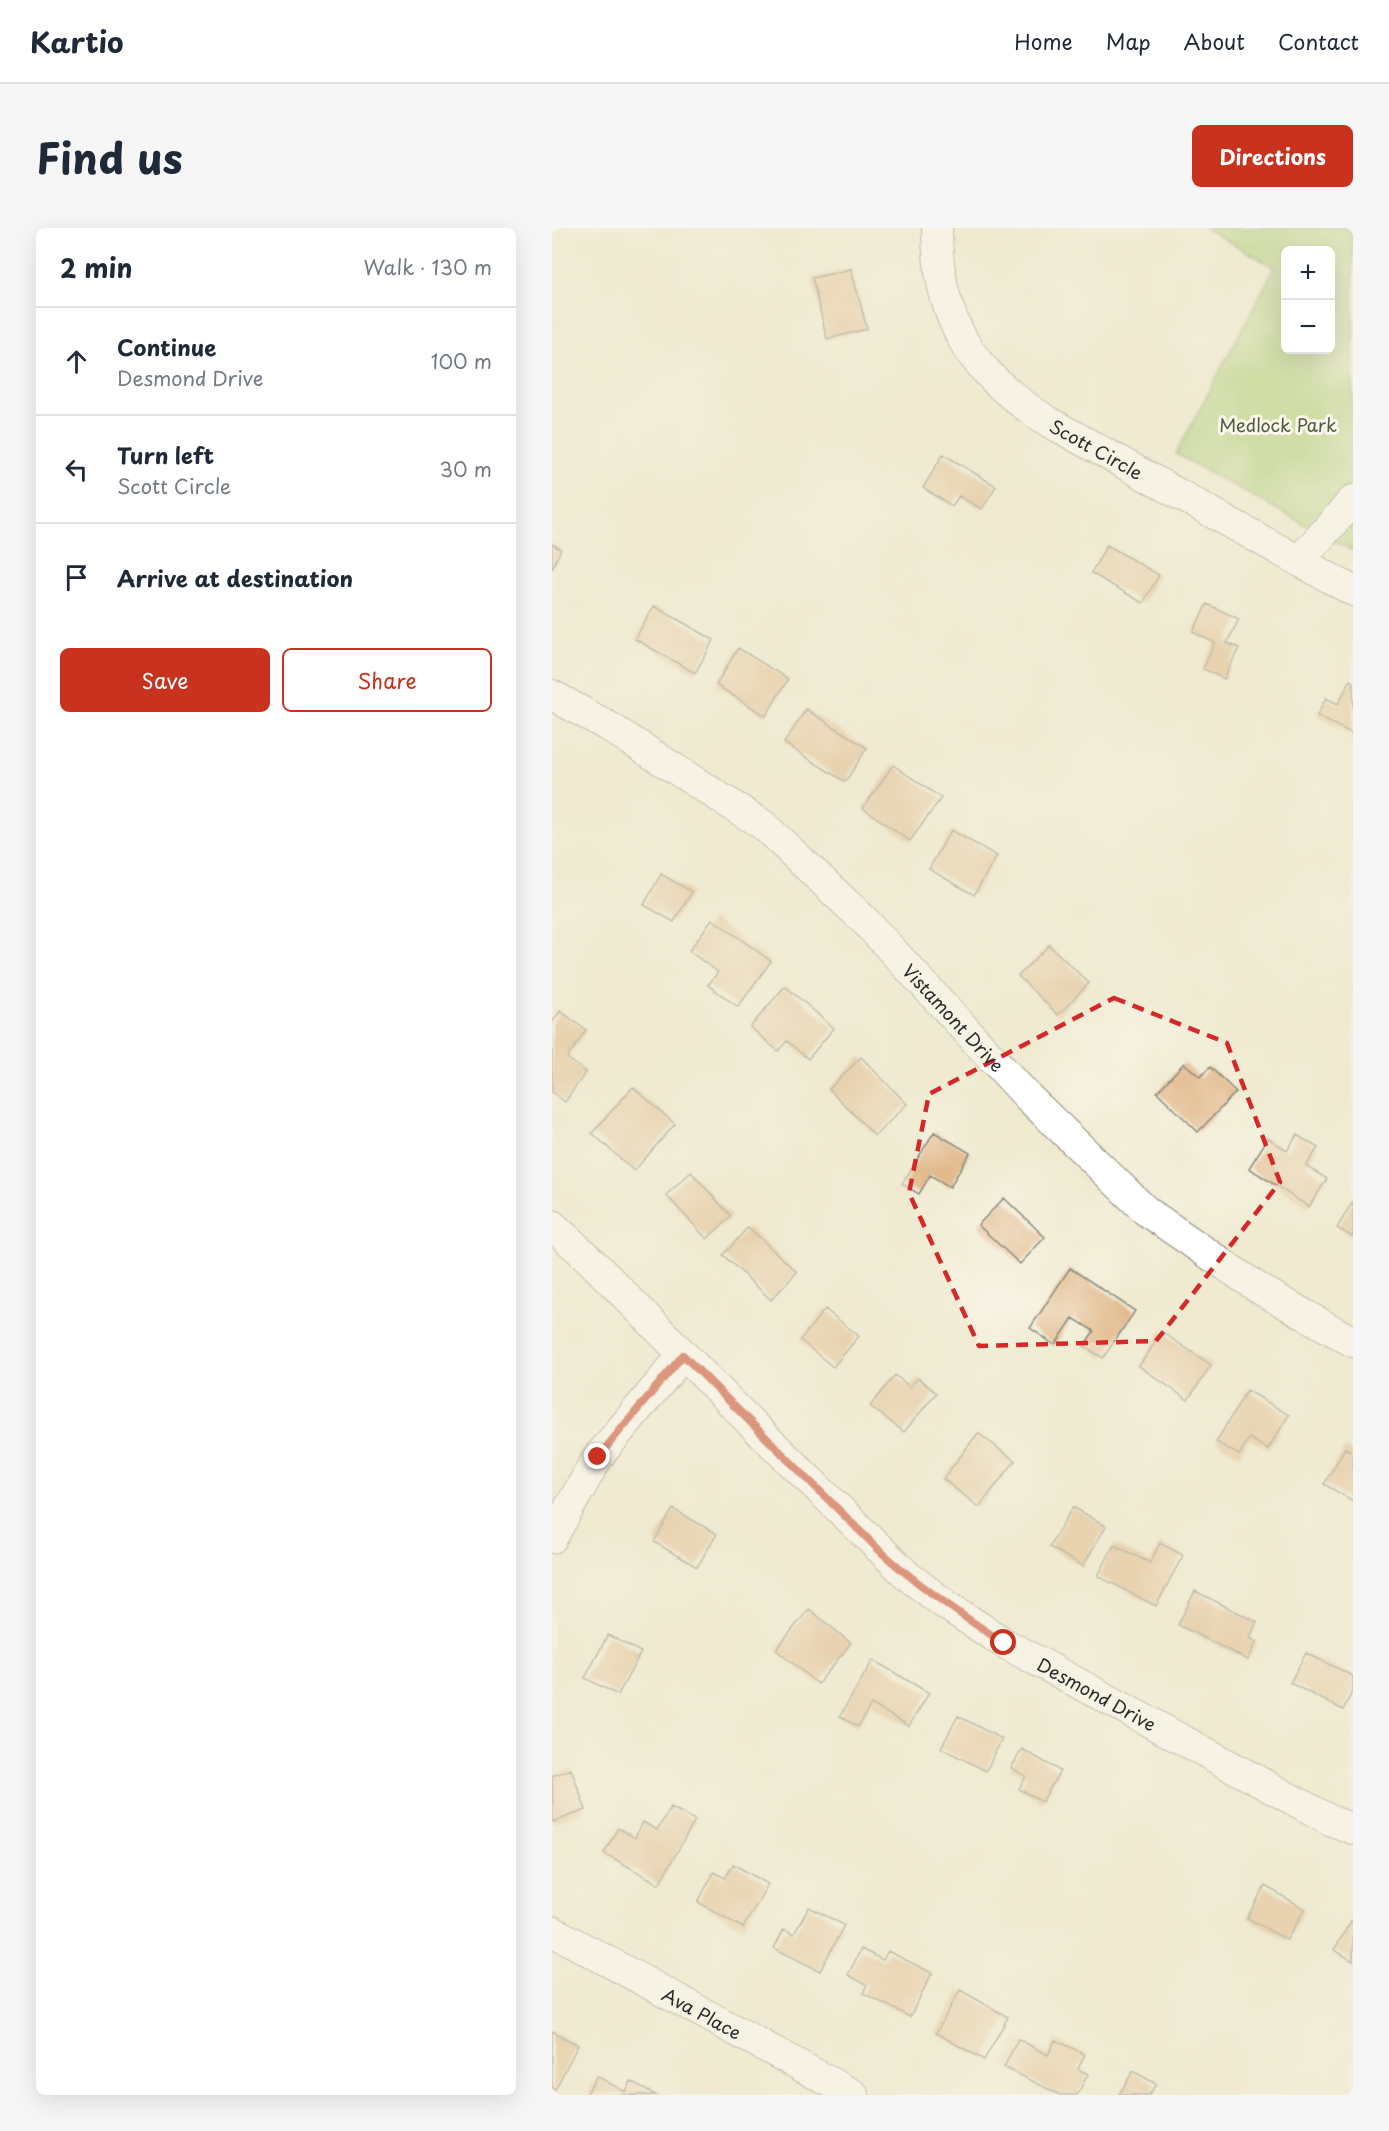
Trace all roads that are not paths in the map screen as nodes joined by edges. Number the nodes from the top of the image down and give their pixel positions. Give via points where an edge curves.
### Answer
1 (937, 228) edge
2 (1353, 500) edge
3 (1299, 561) junction
4 (1353, 591) edge
5 (552, 695) edge
6 (552, 1225) edge
7 (1353, 1342) edge
8 (683, 1355) junction
9 (552, 1538) edge
10 (1353, 1829) edge
11 (552, 1931) edge
12 (854, 2095) edge

1 - 3 street, Scott Circle via 937,256 956,328 966,347 1000,388 1049,422
2 - 3 street
3 - 4 street, Scott Circle
5 - 7 street, Vistamont Drive via 763,825 864,920 1028,1097 1146,1211 1258,1288
6 - 8 street, Desmond Drive
8 - 9 street via 598,1457
8 - 10 street, Desmond Drive via 878,1549 946,1605 1004,1643
11 - 12 street, Ava Place

